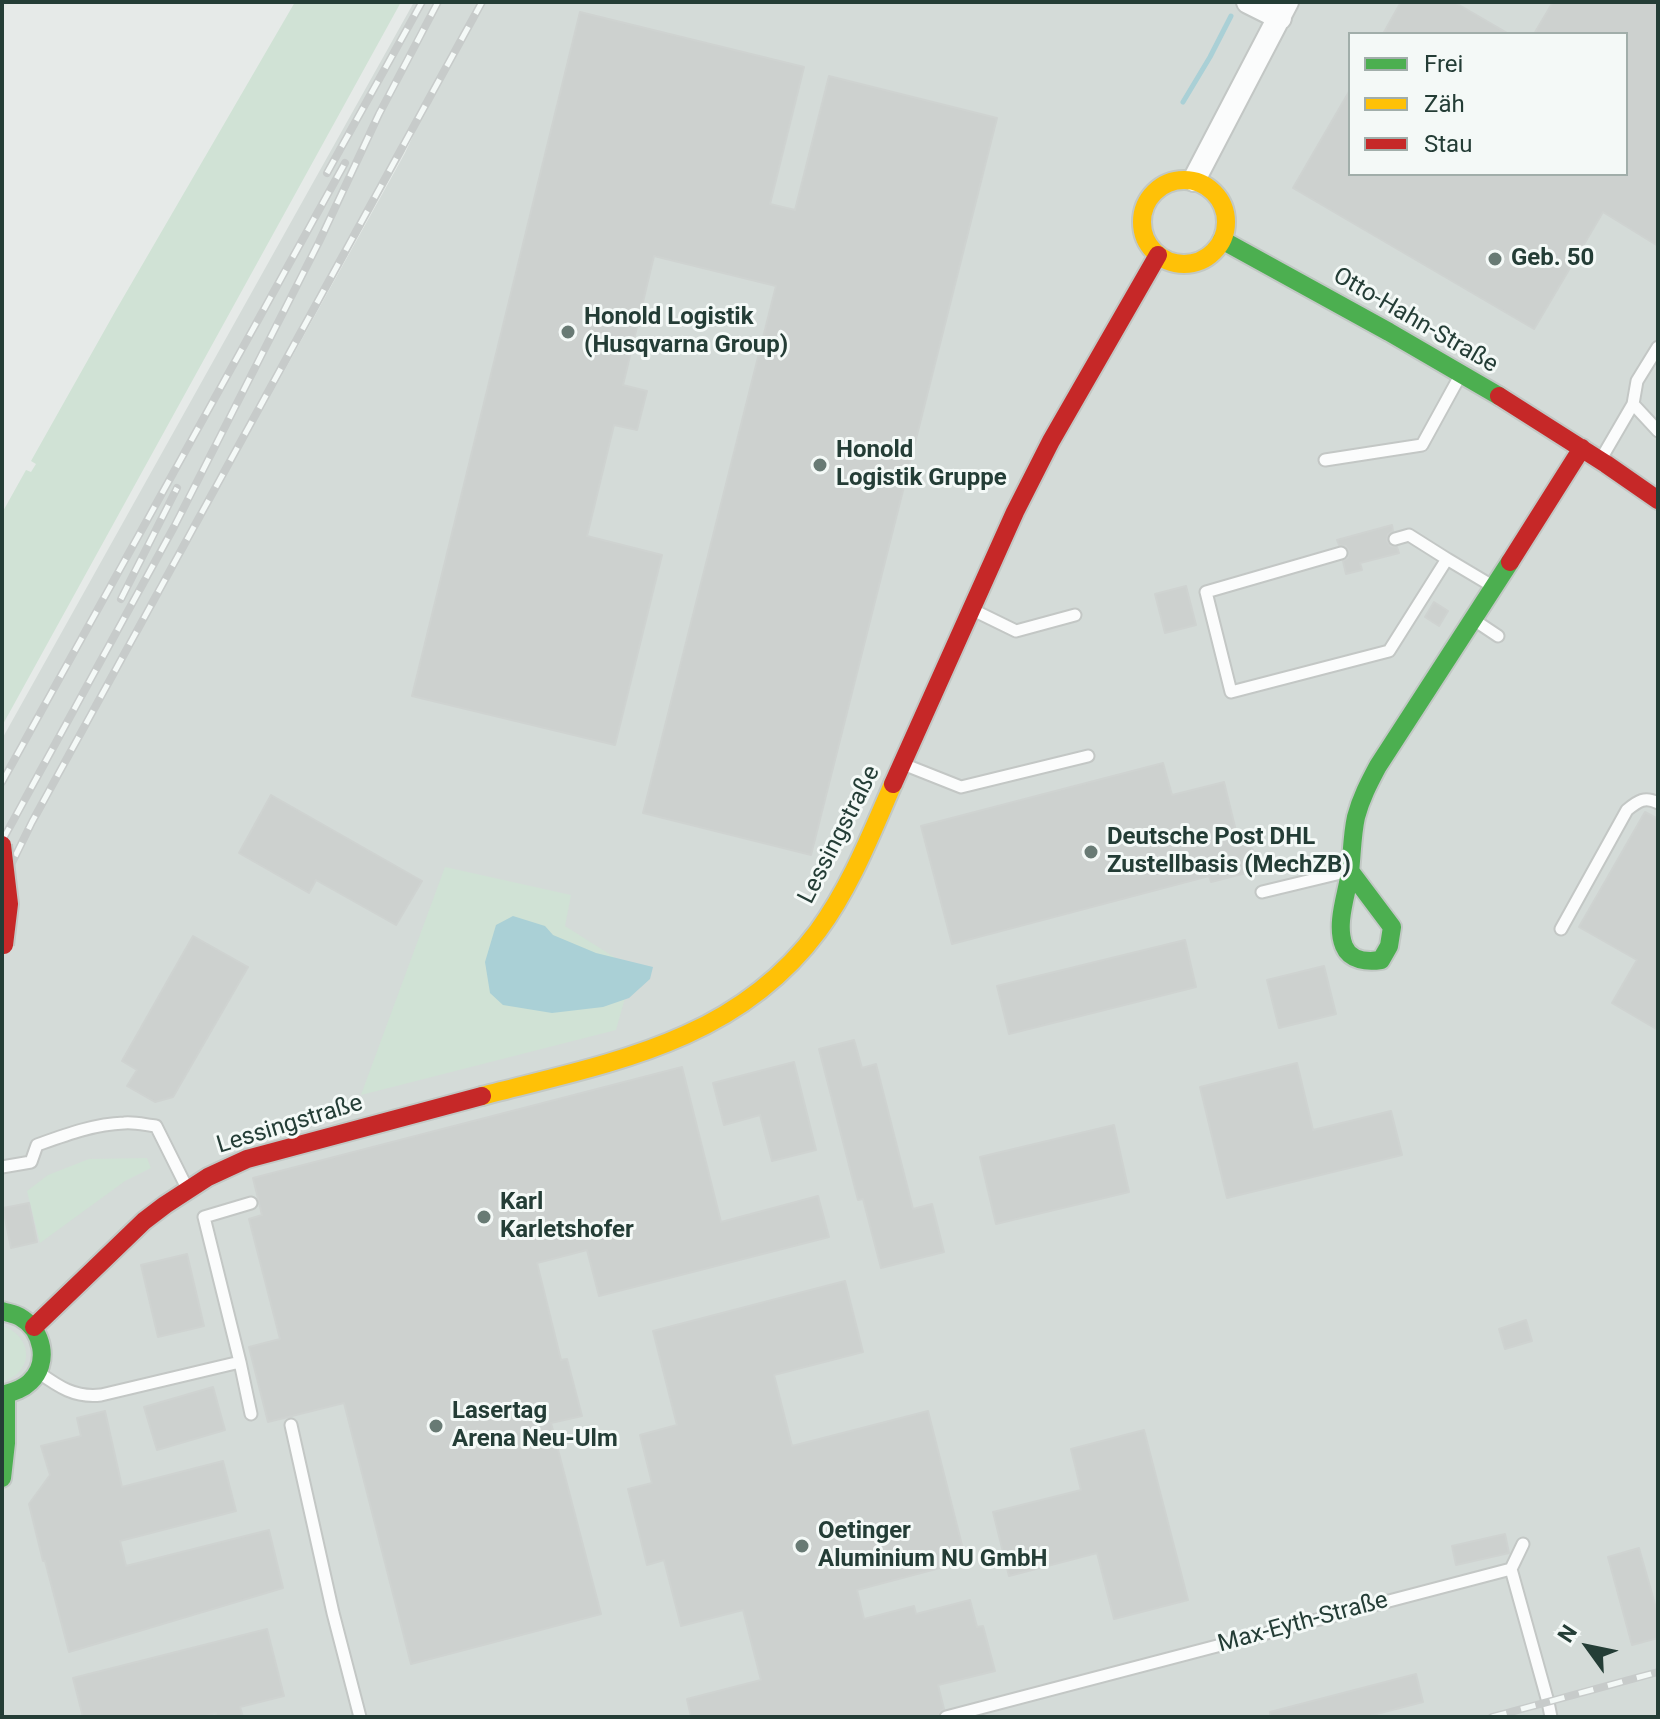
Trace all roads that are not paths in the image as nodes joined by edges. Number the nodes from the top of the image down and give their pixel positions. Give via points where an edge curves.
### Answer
1 (1248, 2) edge
2 (1283, 10) edge
3 (1194, 180) junction
4 (1222, 240) junction
5 (1158, 255) junction
6 (1658, 347) edge
7 (1461, 374) junction
8 (1633, 404) junction
9 (1658, 431) edge
10 (1582, 448) junction
11 (1325, 460) dead end
12 (1600, 460) junction
13 (1658, 500) edge
14 (1395, 539) dead end
15 (1341, 553) dead end
16 (1447, 559) junction
17 (1495, 587) junction
18 (971, 609) junction
19 (1075, 615) dead end
20 (1474, 620) junction
21 (1498, 636) dead end
22 (1088, 756) dead end
23 (903, 764) junction
24 (1658, 803) edge
25 (2, 845) edge
26 (1350, 871) joint
27 (1262, 892) dead end
28 (1561, 929) dead end
29 (3, 950) edge
30 (2, 1167) edge
31 (187, 1189) junction
32 (251, 1203) dead end
33 (2, 1311) edge
34 (34, 1327) junction
35 (240, 1362) junction
36 (38, 1372) junction
37 (4, 1395) edge
38 (251, 1414) dead end
39 (291, 1425) dead end
40 (2, 1478) edge
41 (1523, 1544) dead end
42 (1511, 1569) junction
43 (360, 1717) edge
44 (946, 1717) edge
45 (1551, 1717) edge

1 - 2 street
2 - 3 street
3 - 4 street via 1220,200 1226,213
3 - 5 street via 1172,180 1148,201 1144,235
4 - 5 street via 1215,251 1194,263
4 - 7 street, Otto-Hahn-Straße
5 - 18 street, Lessingstraße via 1051,441
6 - 8 lane via 1637,381
7 - 10 street, Otto-Hahn-Straße
7 - 11 lane via 1422,445
8 - 9 lane
8 - 12 lane
10 - 12 street, Otto-Hahn-Straße
10 - 17 street via 1538,533
12 - 13 street, Otto-Hahn-Straße
14 - 16 lane via 1409,535
15 - 16 lane via 1206,592 1231,692 1389,651
16 - 17 lane
17 - 20 street
18 - 19 lane via 1016,631
18 - 23 street, Lessingstraße
20 - 21 lane
20 - 26 street via 1363,794
22 - 23 lane via 961,787
23 - 31 street, Lessingstraße via 851,878 818,931 769,985 714,1023 626,1058 247,1159
24 - 28 lane via 1639,800 1627,810
25 - 29 street, bridge via 9,904
26 - 27 lane
30 - 31 lane via 31,1162 37,1145 67,1134 126,1122 156,1126
31 - 34 street, Lessingstraße via 144,1220
32 - 35 lane via 204,1217
33 - 34 street
34 - 36 street via 41,1342
35 - 36 lane via 87,1397
35 - 38 lane
36 - 37 street via 29,1383
37 - 40 street
39 - 43 lane
41 - 42 lane
42 - 44 lane, Max-Eyth-Straße
42 - 45 lane

